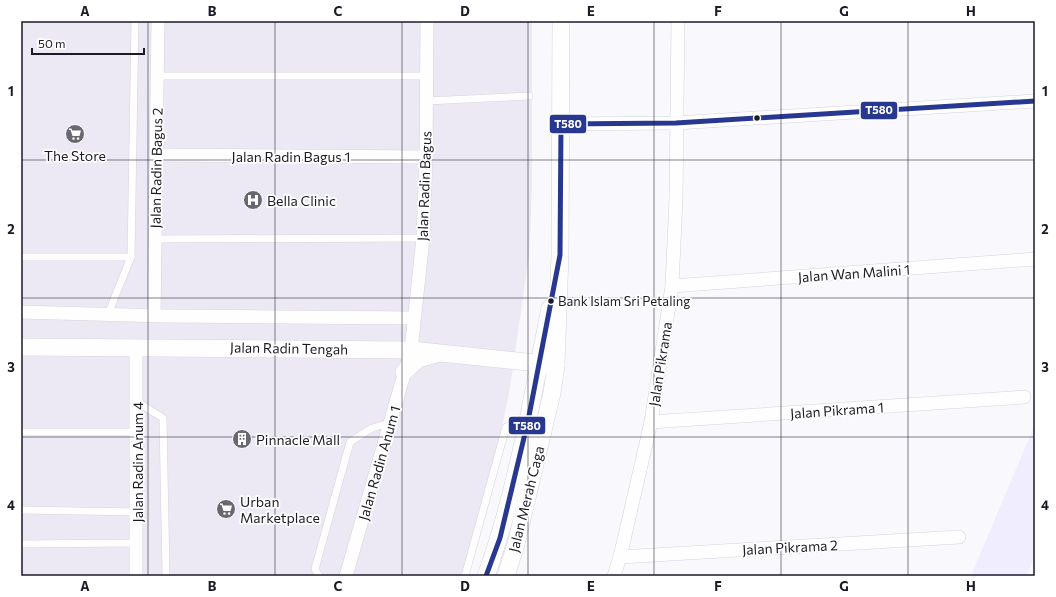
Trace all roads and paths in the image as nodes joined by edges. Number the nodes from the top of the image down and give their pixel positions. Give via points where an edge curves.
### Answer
1 (135, 21) edge
2 (158, 21) edge
3 (426, 21) edge
4 (561, 21) edge
5 (678, 21) edge
6 (158, 76) junction
7 (426, 76) junction
8 (528, 96) dead end
9 (426, 101) junction
10 (1035, 101) edge
11 (676, 123) junction
12 (561, 124) junction
13 (156, 155) junction
14 (426, 157) junction
15 (423, 238) junction
16 (156, 239) junction
17 (560, 255) junction
18 (21, 257) edge
19 (131, 257) junction
20 (1035, 259) edge
21 (672, 286) junction
22 (21, 312) edge
23 (108, 314) junction
24 (154, 316) junction
25 (414, 318) junction
26 (21, 347) edge
27 (136, 347) junction
28 (411, 350) junction
29 (442, 353) junction
30 (539, 363) junction
31 (556, 365) junction
32 (404, 372) junction
33 (1024, 397) dead end
34 (137, 402) junction
35 (528, 420) junction
36 (651, 422) junction
37 (390, 423) junction
38 (21, 432) edge
39 (137, 432) junction
40 (21, 510) edge
41 (137, 512) junction
42 (959, 537) dead end
43 (21, 544) edge
44 (137, 544) junction
45 (620, 557) junction
46 (136, 576) edge
47 (166, 576) edge
48 (319, 576) edge
49 (346, 576) edge
50 (465, 576) edge
51 (486, 576) edge
52 (506, 576) edge
53 (614, 576) edge

1 - 19 lane
2 - 6 street, Jalan Radin Bagus 2
3 - 7 street, Jalan Radin Bagus
4 - 12 street, Jalan Merah Caga
5 - 11 street, Jalan Pikrama
6 - 7 lane
6 - 13 street, Jalan Radin Bagus 2
7 - 9 street, Jalan Radin Bagus
8 - 9 lane
9 - 14 street, Jalan Radin Bagus
10 - 11 street
11 - 12 street
11 - 21 street, Jalan Pikrama
12 - 17 street, Jalan Merah Caga
13 - 14 street, Jalan Radin Bagus 1
13 - 16 street, Jalan Radin Bagus 2
14 - 15 street, Jalan Radin Bagus
15 - 16 lane
15 - 25 street, Jalan Radin Bagus
16 - 24 street, Jalan Radin Bagus 2
17 - 30 street, Jalan Merah Caga
17 - 31 street, Jalan Merah Caga
18 - 19 lane
19 - 23 lane
20 - 21 street, Jalan Wan Malini 1
21 - 36 street, Jalan Pikrama
22 - 23 street
23 - 24 street
24 - 25 street
25 - 28 street, Jalan Radin Bagus
26 - 27 street, Jalan Radin Tengah
27 - 28 street, Jalan Radin Tengah
27 - 34 street, Jalan Radin Anum 4
28 - 29 street, Jalan Radin Tengah
28 - 32 street, Jalan Radin Anum 1
29 - 30 street, Jalan Radin Tengah
29 - 32 street via 418,359
30 - 31 street, Jalan Radin Tengah
30 - 35 street, Jalan Merah Caga
31 - 52 street, Jalan Merah Caga via 552,393
32 - 37 street, Jalan Radin Anum 1
33 - 36 street, Jalan Pikrama 1
34 - 39 street, Jalan Radin Anum 4
34 - 47 lane via 164,418
35 - 50 lane via 506,427
35 - 51 street, Jalan Merah Caga via 500,538
36 - 45 street, Jalan Pikrama
37 - 48 lane via 372,428 350,442 314,569
37 - 49 street, Jalan Radin Anum 1
38 - 39 lane
39 - 41 street, Jalan Radin Anum 4
40 - 41 lane
41 - 44 street, Jalan Radin Anum 4
42 - 45 street, Jalan Pikrama 2
43 - 44 lane
44 - 46 street, Jalan Radin Anum 4
45 - 53 street, Jalan Pikrama

